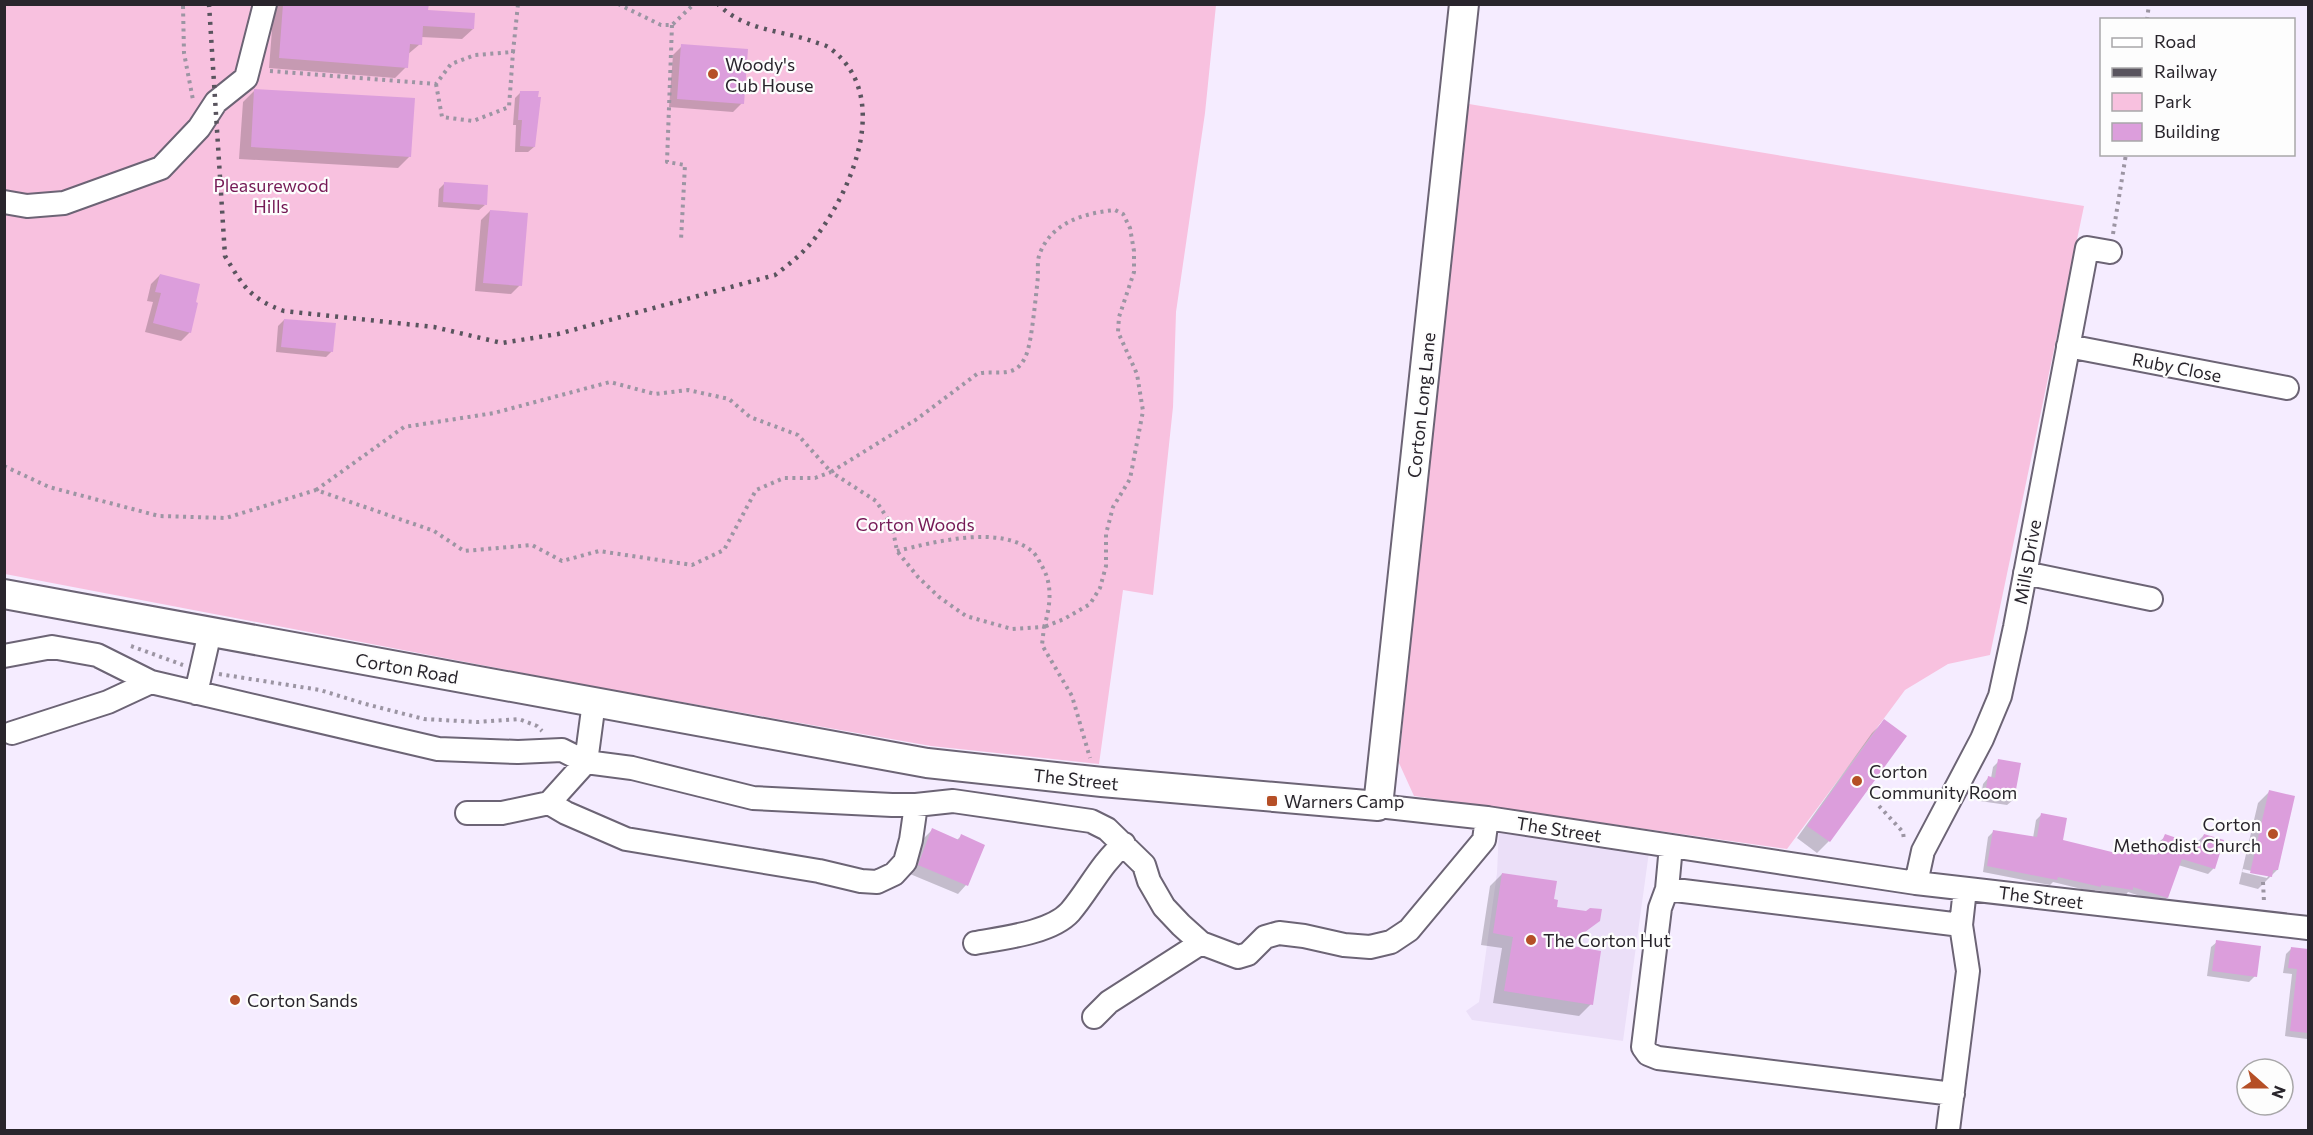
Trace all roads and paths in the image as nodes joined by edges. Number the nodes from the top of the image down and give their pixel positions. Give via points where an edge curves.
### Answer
1 (148, 4) edge
2 (194, 4) edge
3 (266, 4) edge
4 (518, 4) edge
5 (618, 4) edge
6 (694, 4) edge
7 (1464, 4) edge
8 (183, 6) junction
9 (672, 25) junction
10 (513, 52) junction
11 (248, 69) junction
12 (436, 84) junction
13 (199, 128) junction
14 (2126, 156) edge
15 (4, 202) edge
16 (681, 240) dead end
17 (2110, 252) joint
18 (2068, 346) junction
19 (2287, 388) dead end
20 (4, 466) edge
21 (831, 472) junction
22 (316, 490) junction
23 (897, 551) junction
24 (2025, 573) junction
25 (4, 594) edge
26 (2151, 599) dead end
27 (1044, 627) junction
28 (210, 632) junction
29 (128, 646) dead end
30 (4, 656) edge
31 (201, 671) junction
32 (151, 681) junction
33 (196, 693) junction
34 (594, 702) junction
35 (12, 733) dead end
36 (809, 741) joint
37 (562, 750) junction
38 (586, 762) junction
39 (1102, 782) junction
40 (549, 803) junction
41 (916, 806) junction
42 (1378, 806) junction
43 (1879, 806) dead end
44 (467, 813) dead end
45 (1487, 818) junction
46 (1124, 844) junction
47 (1671, 846) junction
48 (1906, 847) dead end
49 (2263, 882) dead end
50 (1916, 883) junction
51 (1667, 889) junction
52 (1965, 889) junction
53 (2265, 911) dead end
54 (1960, 925) junction
55 (2308, 928) edge
56 (975, 943) dead end
57 (1201, 943) junction
58 (1094, 1017) dead end
59 (1953, 1094) junction
60 (1948, 1131) edge

1 - 8 path
2 - 8 path
3 - 11 street
4 - 10 path
5 - 9 path via 661,25
6 - 9 path
7 - 42 main road, Corton Long Lane
8 - 13 path via 184,53
9 - 16 path via 667,162 685,165
10 - 12 path via 475,55 451,64
10 - 12 path via 509,107 472,121 442,117
11 - 12 path
11 - 13 street via 246,78 216,102
13 - 15 street via 161,168 64,203 27,206
14 - 17 path
17 - 18 street, Mills Drive via 2087,248
18 - 19 street, Ruby Close
18 - 24 street, Mills Drive
20 - 22 path via 49,487 159,516 226,518
21 - 22 path via 798,435 750,417 729,399 688,390 655,394 610,382 494,413 404,427
21 - 22 path via 815,478 784,478 756,490 724,550 692,565 599,550 562,561 532,545 464,551 434,531
21 - 23 path via 876,501 892,525
21 - 27 path via 909,424 977,374 1017,367 1026,355 1039,254 1049,238 1077,217 1115,210 1123,214 1130,228 1134,273 1118,332 1137,374 1143,411 1130,479 1113,507 1108,525 1106,566 1100,588 1090,604
23 - 27 path via 932,590 966,616 1012,629
23 - 27 path via 948,539 1012,540 1034,553 1046,573 1051,605
24 - 26 street
24 - 50 street, Mills Drive via 2000,696 1982,740 1923,851
25 - 28 main road, Corton Road
27 - 39 path via 1042,645 1072,696 1092,763
28 - 31 street
28 - 34 main road, Corton Road
29 - 31 path
30 - 32 street via 52,647 97,656
31 - 33 street
31 - 37 path via 320,690 424,718 478,722 519,719 537,726
32 - 33 street
32 - 35 street via 108,702
33 - 37 street via 438,749
34 - 36 main road, Corton Road
34 - 38 street
36 - 39 main road, The Street via 927,763
37 - 38 street
38 - 40 street
38 - 41 street via 632,768 753,798
39 - 42 main road, The Street
40 - 41 street via 626,839 819,871 861,882 877,882 894,874 905,862
40 - 44 street via 502,813
41 - 46 street via 953,801 1091,820
42 - 45 street, The Street
43 - 48 path via 1902,832
45 - 47 street, The Street
45 - 57 street via 1484,840 1409,930 1391,942 1370,948 1279,933 1265,937 1248,954 1238,957
46 - 56 street via 1110,856 1068,914 1039,931
46 - 57 street via 1144,865 1164,907
47 - 50 street, The Street
47 - 51 street
49 - 53 path
50 - 52 street, The Street
51 - 54 street
51 - 59 street via 1660,908 1643,1047 1648,1054
52 - 54 street
52 - 55 street, The Street
54 - 59 street via 1968,971
57 - 58 street via 1109,1002
59 - 60 street

